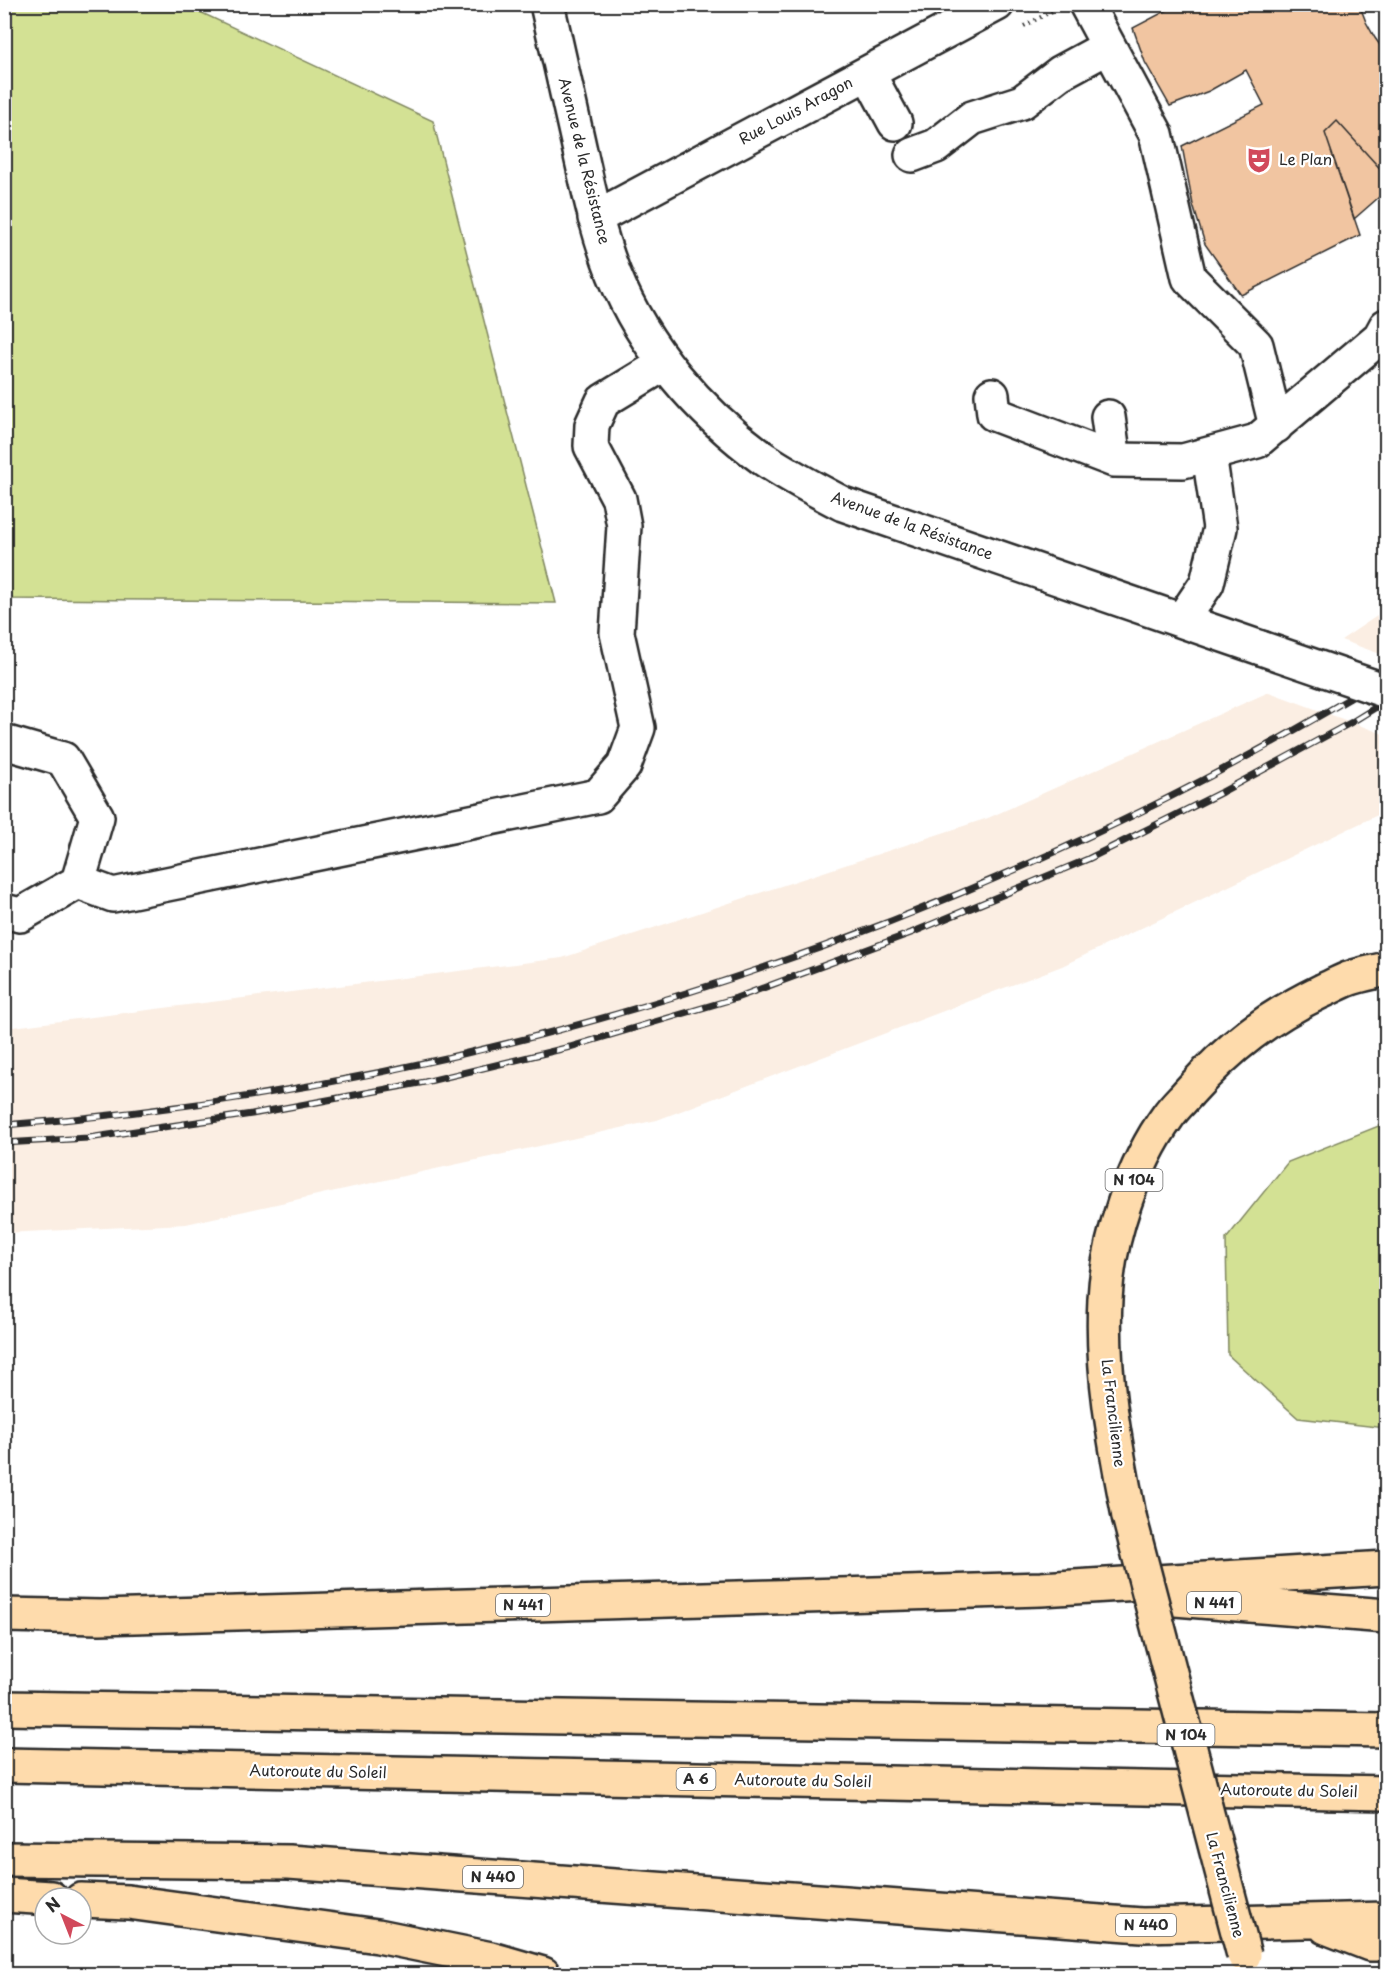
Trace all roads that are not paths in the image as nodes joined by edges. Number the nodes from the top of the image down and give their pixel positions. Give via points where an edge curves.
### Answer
1 (547, 4) edge
2 (1086, 4) edge
3 (998, 5) edge
4 (1108, 46) junction
5 (868, 73) junction
6 (895, 123) dead end
7 (912, 155) dead end
8 (595, 218) junction
9 (1386, 326) edge
10 (664, 364) junction
11 (992, 395) dead end
12 (1108, 417) dead end
13 (1275, 426) junction
14 (1209, 454) junction
15 (1114, 460) junction
16 (1182, 620) junction
17 (1386, 692) edge
18 (4, 742) edge
19 (78, 882) junction
20 (4, 911) edge
21 (1386, 969) edge
22 (1386, 1568) edge
23 (1041, 1589) junction
24 (4, 1615) edge
25 (1386, 1616) edge
26 (4, 1708) edge
27 (1386, 1730) edge
28 (4, 1766) edge
29 (1386, 1793) edge
30 (4, 1859) edge
31 (4, 1895) edge
32 (33, 1897) edge
33 (93, 1901) edge
34 (1386, 1919) edge
35 (1313, 1922) junction
36 (1386, 1944) edge
37 (1246, 1965) edge
38 (543, 1974) edge

1 - 8 street, Avenue de la Résistance
2 - 4 street
3 - 5 street, Rue Louis Aragon
4 - 7 street via 1060,73 1022,102 972,118 936,146
4 - 13 street via 1156,134 1189,278 1256,345
5 - 6 street
5 - 8 street, Rue Louis Aragon
8 - 10 street, Avenue de la Résistance via 625,298
9 - 13 street via 1380,337
10 - 16 street, Avenue de la Résistance via 714,416 764,459 843,504
10 - 19 street via 603,401 592,425 591,446 619,499 624,526 617,633 638,728 624,766 598,796 114,895
11 - 15 street via 994,414
12 - 15 street
13 - 14 street via 1257,441
14 - 15 street via 1183,460
14 - 16 street via 1220,528 1207,583
16 - 17 street, Avenue de la Résistance, bridge
18 - 19 street via 63,759 97,817
19 - 20 street via 20,915
21 - 37 highway, La Francilienne / N 104, bridge via 1351,978 1296,1004 1239,1042 1168,1115 1125,1199 1105,1296 1105,1371 1129,1516
22 - 23 highway
23 - 24 highway, N 441 via 112,1617
23 - 25 highway, N 441
26 - 27 highway
28 - 29 highway, Autoroute du Soleil / A 6
30 - 35 highway, N 440 via 289,1862 1142,1925
31 - 32 highway
33 - 38 highway via 378,1936
34 - 35 highway, N 440
35 - 36 highway via 1370,1944

